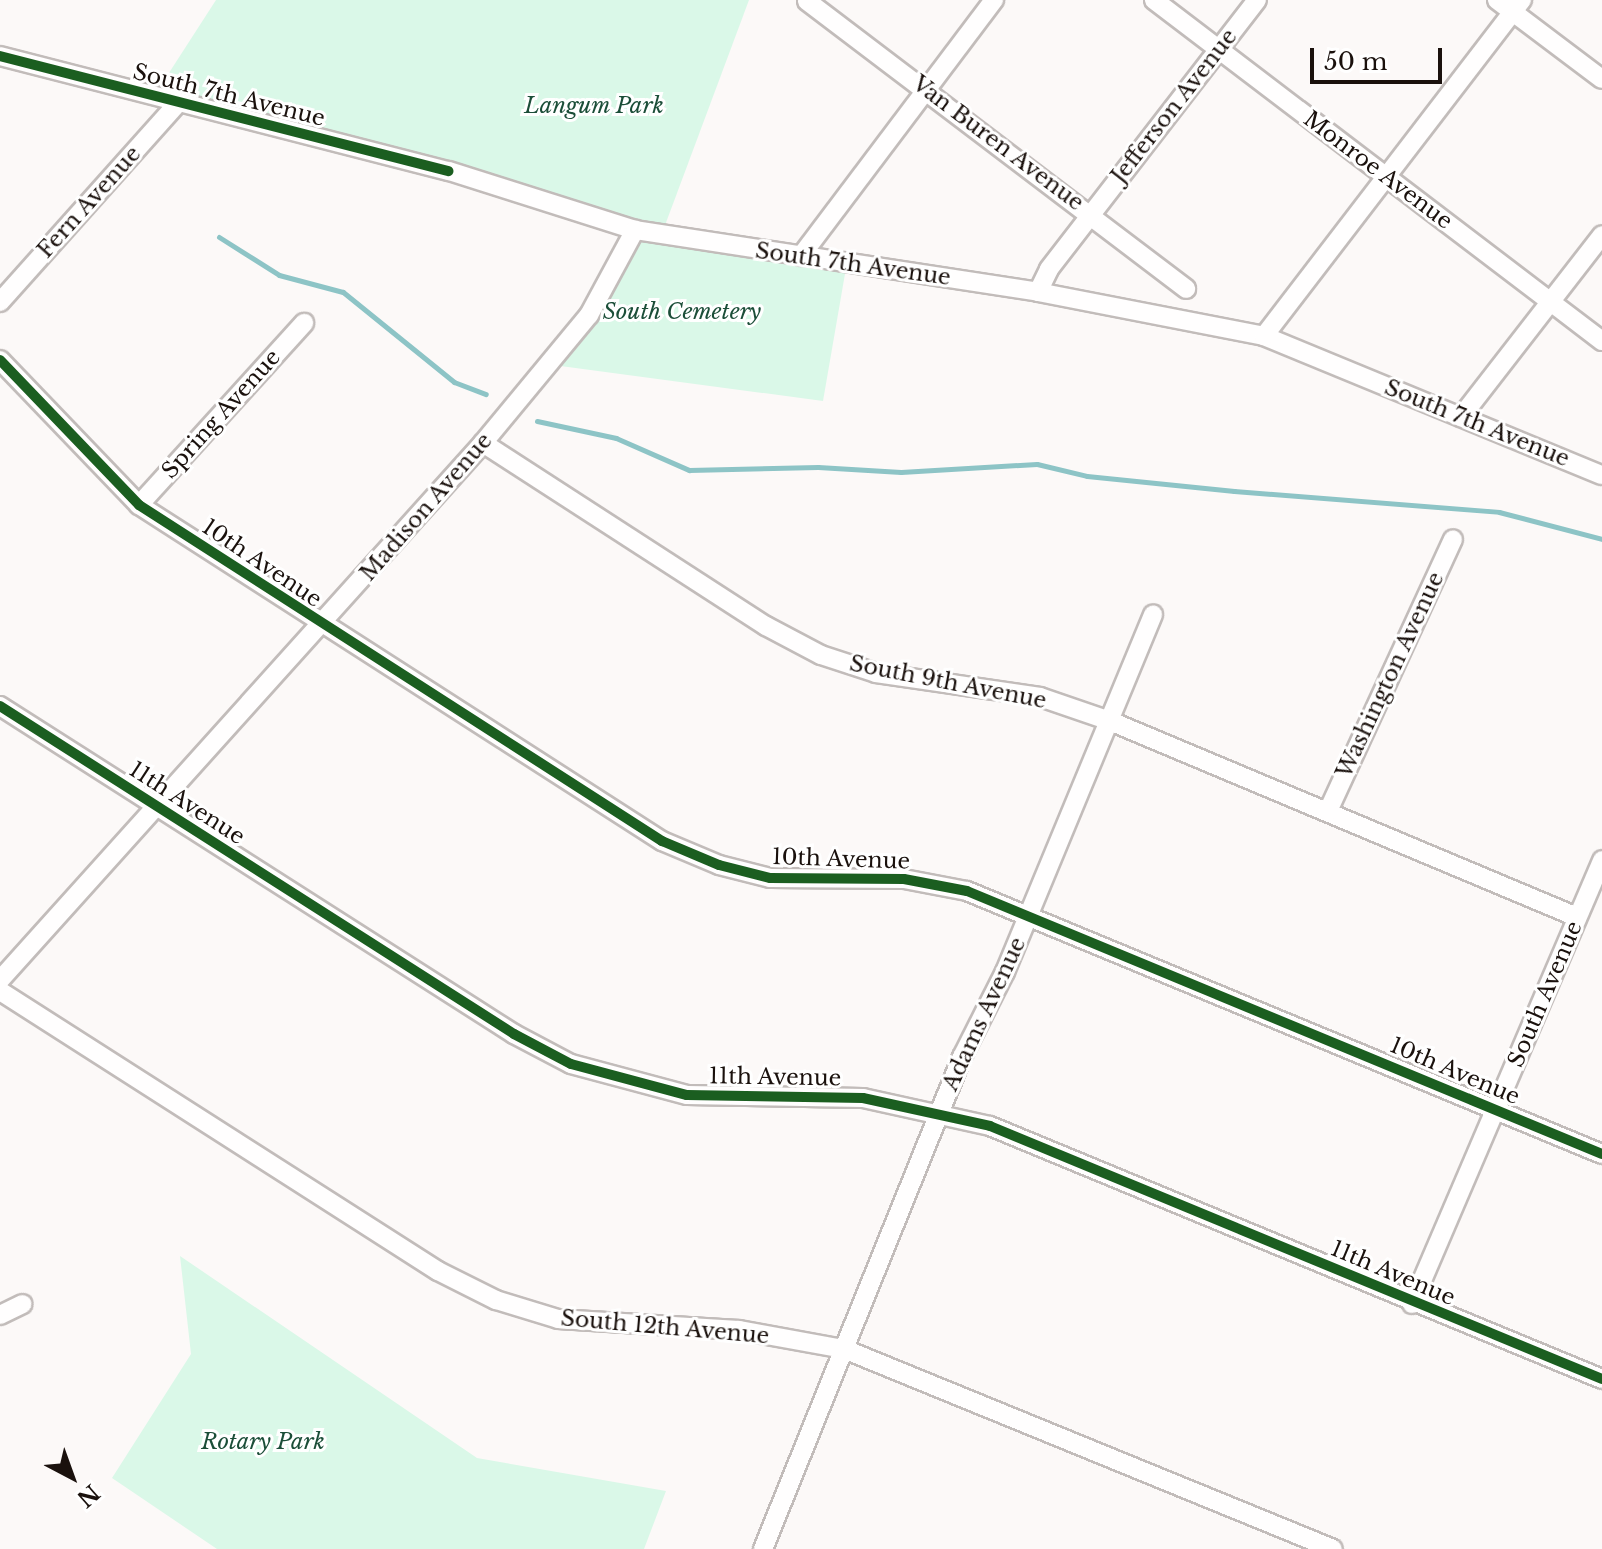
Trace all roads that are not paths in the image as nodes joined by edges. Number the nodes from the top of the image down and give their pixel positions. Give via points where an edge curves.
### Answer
1 (994, 0) edge
2 (1154, 0) edge
3 (1257, 0) edge
4 (1497, 0) edge
5 (807, 1) edge
6 (1517, 6) edge
7 (1219, 49) junction
8 (0, 56) edge
9 (1602, 79) edge
10 (926, 88) junction
11 (178, 103) junction
12 (1385, 175) junction
13 (1091, 214) junction
14 (635, 230) junction
15 (1602, 235) edge
16 (801, 256) junction
17 (1186, 289) dead end
18 (1038, 292) junction
19 (1551, 301) junction
20 (0, 302) edge
21 (304, 323) dead end
22 (1264, 336) junction
23 (1602, 341) edge
24 (0, 360) edge
25 (1461, 417) junction
26 (483, 443) junction
27 (1602, 475) edge
28 (139, 505) junction
29 (1453, 539) dead end
30 (1153, 614) dead end
31 (321, 626) junction
32 (0, 706) edge
33 (1110, 721) junction
34 (157, 808) junction
35 (1328, 811) junction
36 (1602, 860) edge
37 (1029, 914) junction
38 (1577, 917) junction
39 (0, 980) edge
40 (0, 991) edge
41 (1495, 1109) junction
42 (939, 1111) junction
43 (1602, 1154) edge
44 (23, 1304) dead end
45 (1412, 1304) junction
46 (0, 1315) edge
47 (844, 1349) junction
48 (1602, 1379) edge
49 (763, 1549) edge
50 (1333, 1549) edge

1 - 10 street
2 - 7 street, Monroe Avenue
3 - 7 street, Jefferson Avenue
4 - 6 street
5 - 10 street, Van Buren Avenue
6 - 9 street
6 - 12 street
7 - 12 street, Monroe Avenue
7 - 13 street, Jefferson Avenue
8 - 11 street, South 7th Avenue
10 - 13 street, Van Buren Avenue
10 - 16 street
11 - 14 street, South 7th Avenue via 449,171
11 - 20 street, Fern Avenue
12 - 19 street, Monroe Avenue
12 - 22 street
13 - 17 street, Van Buren Avenue
13 - 18 street, Jefferson Avenue
14 - 16 street, South 7th Avenue
14 - 26 street, Madison Avenue via 589,315
15 - 19 street
16 - 18 street, South 7th Avenue
18 - 22 street, South 7th Avenue
19 - 23 street, Monroe Avenue
19 - 25 street
21 - 28 street, Spring Avenue
22 - 25 street, South 7th Avenue
24 - 28 street, 10th Avenue
25 - 27 street, South 7th Avenue
26 - 31 street, Madison Avenue
26 - 33 street, South 9th Avenue via 766,626 821,655 876,673 1040,697
28 - 31 street, 10th Avenue
29 - 35 street, Washington Avenue
30 - 33 street, Adams Avenue
31 - 34 street, Madison Avenue
31 - 37 street, 10th Avenue via 662,841 719,865 770,878 904,879 967,891
32 - 34 street, 11th Avenue
33 - 35 street, South 9th Avenue
33 - 37 street, Adams Avenue
34 - 39 street, Madison Avenue
34 - 42 street, 11th Avenue via 514,1034 571,1064 687,1095 863,1098
35 - 38 street, South 9th Avenue
36 - 38 street, South Avenue
37 - 41 street, 10th Avenue
37 - 42 street, Adams Avenue
38 - 41 street, South Avenue
40 - 47 street, South 12th Avenue via 438,1271 496,1300 558,1319 739,1330
41 - 43 street, 10th Avenue
41 - 45 street, South Avenue
42 - 45 street, 11th Avenue via 1038,1145
42 - 47 street, Adams Avenue
44 - 46 street
45 - 48 street, 11th Avenue
47 - 49 street, Adams Avenue
47 - 50 street, South 12th Avenue

